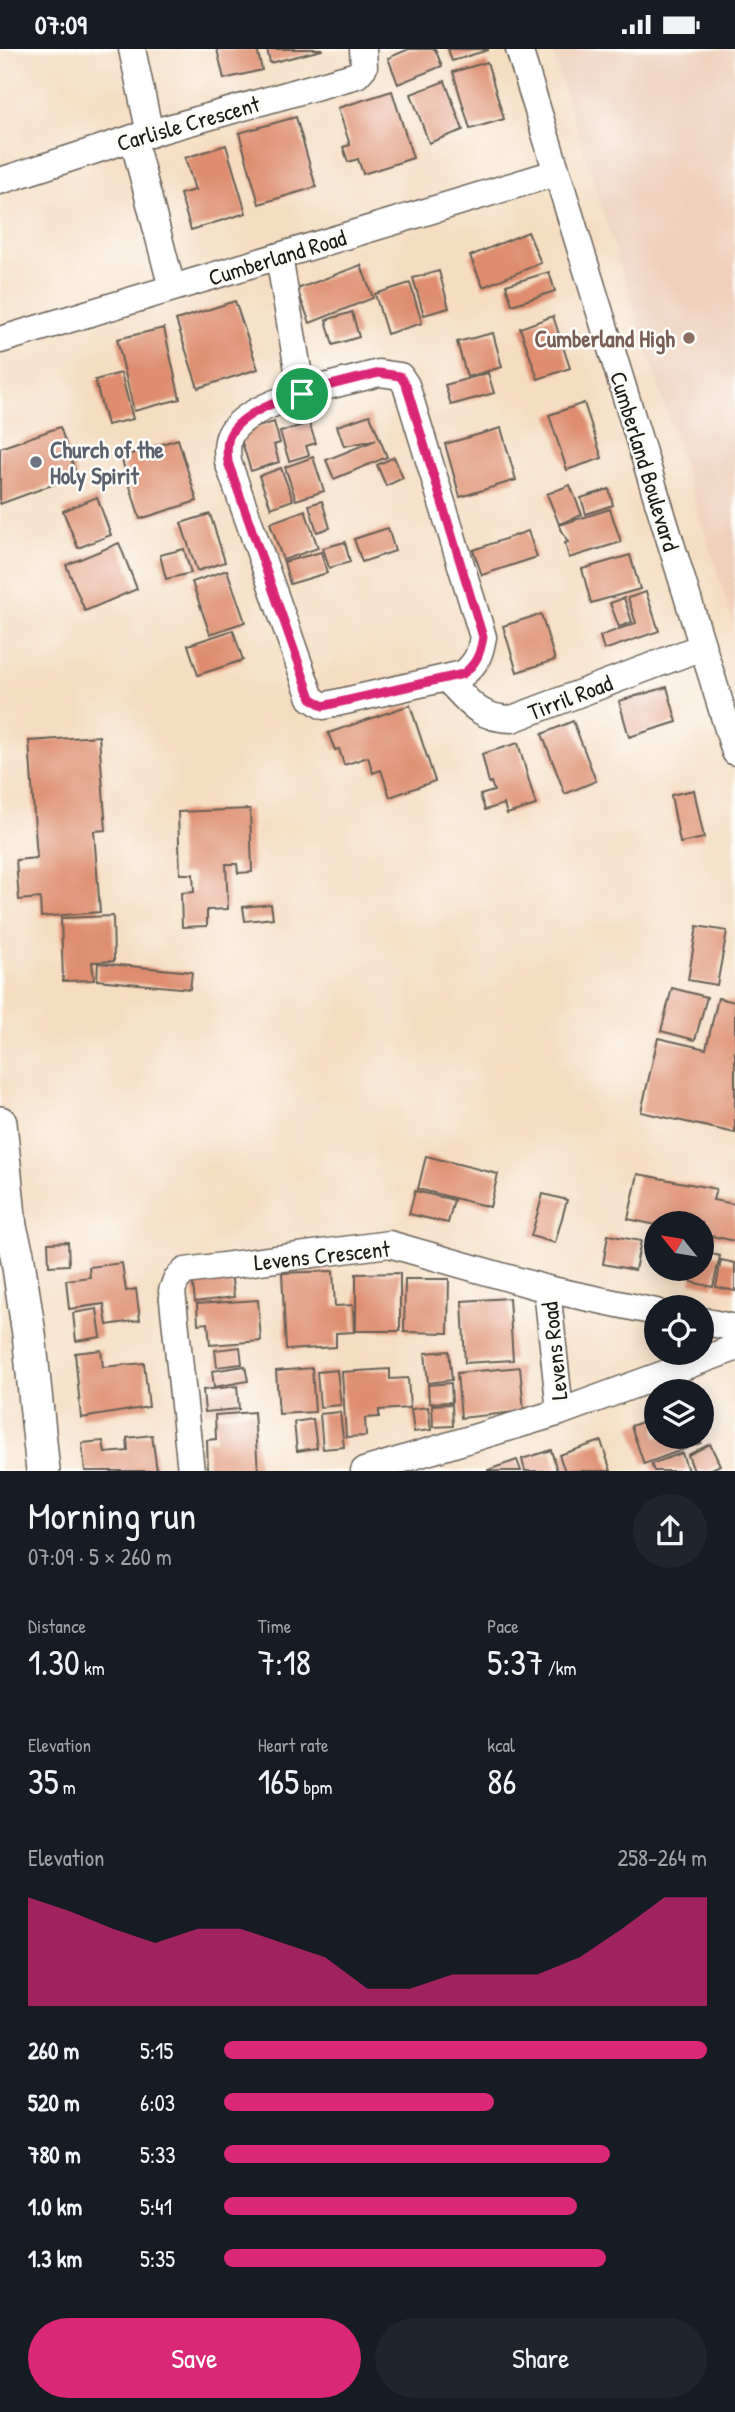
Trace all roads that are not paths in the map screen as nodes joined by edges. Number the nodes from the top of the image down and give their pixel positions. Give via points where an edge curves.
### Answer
1 (132, 49) edge
2 (519, 49) edge
3 (365, 53) edge
4 (141, 136) junction
5 (555, 173) junction
6 (0, 181) edge
7 (279, 256) junction
8 (173, 288) junction
9 (0, 340) edge
10 (302, 394) junction
11 (702, 647) junction
12 (448, 680) junction
13 (735, 752) edge
14 (0, 1123) edge
15 (7, 1243) edge
16 (547, 1289) junction
17 (644, 1309) edge
18 (714, 1324) edge
19 (735, 1328) edge
20 (735, 1348) edge
21 (560, 1412) junction
22 (43, 1471) edge
23 (191, 1471) edge
24 (364, 1471) edge

1 - 4 street
2 - 5 street, Cumberland Boulevard
3 - 4 street, Carlisle Crescent via 364,67 357,75
4 - 6 street, Carlisle Crescent
4 - 8 street
5 - 7 street, Cumberland Road
5 - 11 street, Cumberland Boulevard
7 - 8 street, Cumberland Road
7 - 10 street
8 - 9 street, Cumberland Road
10 - 12 street via 379,373 400,376 406,385 483,637 476,664
10 - 12 street via 247,415 229,436 227,448 228,462 311,698 331,707
11 - 12 street, Tirril Road via 512,719 492,719
11 - 13 street, Cumberland Boulevard
14 - 15 street
15 - 22 street via 29,1334
16 - 17 street, Levens Crescent
16 - 21 street, Levens Road
16 - 23 street, Levens Crescent via 389,1244 185,1271 172,1291
18 - 19 street
20 - 21 street
21 - 24 street

